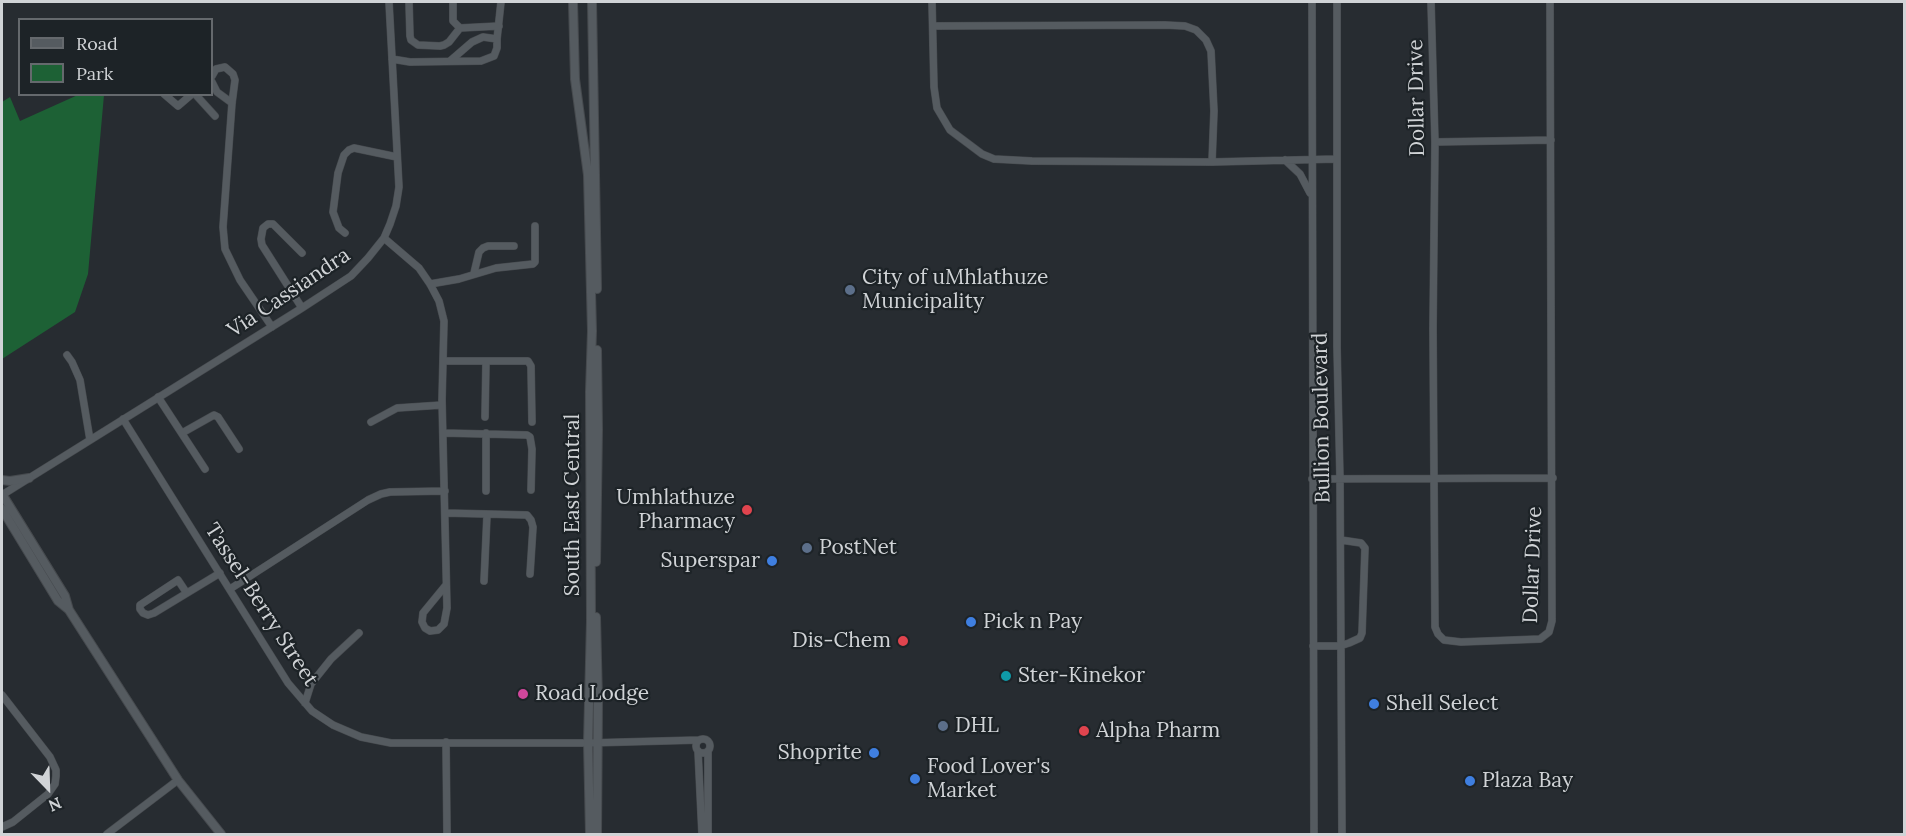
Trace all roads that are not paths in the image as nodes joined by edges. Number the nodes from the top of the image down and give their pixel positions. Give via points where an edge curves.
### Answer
1 (389, 2) edge
2 (409, 2) edge
3 (453, 2) edge
4 (501, 2) edge
5 (573, 2) edge
6 (592, 2) edge
7 (932, 2) edge
8 (1312, 2) edge
9 (1337, 2) edge
10 (1431, 2) edge
11 (1550, 2) edge
12 (499, 26) junction
13 (934, 26) junction
14 (460, 28) junction
15 (497, 39) junction
16 (392, 59) junction
17 (450, 61) junction
18 (213, 74) edge
19 (213, 86) edge
20 (166, 96) edge
21 (190, 96) edge
22 (195, 96) edge
23 (231, 103) junction
24 (215, 116) dead end
25 (1551, 140) junction
26 (1435, 142) junction
27 (397, 157) junction
28 (1336, 159) junction
29 (1285, 160) junction
30 (1312, 160) junction
31 (1212, 162) junction
32 (592, 175) junction
33 (1312, 198) junction
34 (535, 226) dead end
35 (345, 234) dead end
36 (384, 238) junction
37 (514, 246) dead end
38 (302, 253) dead end
39 (474, 273) junction
40 (430, 284) junction
41 (302, 308) junction
42 (272, 327) junction
43 (68, 355) dead end
44 (444, 361) junction
45 (486, 361) junction
46 (158, 397) junction
47 (442, 405) junction
48 (485, 417) dead end
49 (123, 419) junction
50 (371, 422) dead end
51 (532, 422) dead end
52 (443, 433) junction
53 (486, 433) junction
54 (182, 434) junction
55 (90, 440) junction
56 (239, 448) dead end
57 (205, 469) dead end
58 (29, 478) junction
59 (1433, 478) junction
60 (1553, 478) junction
61 (1312, 479) junction
62 (1340, 479) junction
63 (2, 480) edge
64 (531, 490) dead end
65 (445, 491) junction
66 (486, 491) dead end
67 (2, 494) edge
68 (2, 509) edge
69 (445, 513) junction
70 (486, 514) junction
71 (1341, 540) junction
72 (220, 573) junction
73 (530, 574) dead end
74 (484, 581) dead end
75 (446, 585) junction
76 (230, 589) junction
77 (186, 592) junction
78 (69, 610) junction
79 (359, 633) dead end
80 (1313, 646) junction
81 (1340, 646) junction
82 (2, 695) edge
83 (305, 703) junction
84 (699, 740) junction
85 (446, 742) junction
86 (676, 742) junction
87 (593, 743) junction
88 (697, 750) junction
89 (708, 751) junction
90 (177, 780) junction
91 (2, 827) edge
92 (107, 834) edge
93 (221, 834) edge
94 (447, 834) edge
95 (590, 834) edge
96 (597, 834) edge
97 (702, 834) edge
98 (708, 834) edge
99 (1314, 834) edge
100 (1342, 834) edge

1 - 16 street, Via Cassiandra
2 - 14 street via 410,36 418,45 444,45
3 - 14 street via 453,21
4 - 12 street
5 - 32 street via 576,79
6 - 32 street
7 - 13 street
8 - 30 street, Bullion Boulevard
9 - 28 street, Bullion Boulevard
10 - 26 street, Dollar Drive
11 - 25 street, Dollar Drive
12 - 14 street
12 - 15 street
13 - 31 street via 937,108 950,130 982,154 1009,160
13 - 31 street via 1185,26 1196,30 1211,51
15 - 17 street via 483,37 472,42
15 - 17 street via 494,56 481,61
16 - 17 street
16 - 27 street, Via Cassiandra
18 - 23 street via 220,67 233,74
19 - 23 street
20 - 21 street via 178,106
22 - 24 street
23 - 42 street via 225,249 240,280
25 - 26 street
25 - 60 street, Dollar Drive
26 - 59 street, Dollar Drive
27 - 35 street via 354,148 344,156 333,212
27 - 36 street, Via Cassiandra via 396,206
28 - 30 street
28 - 62 street, Bullion Boulevard
29 - 30 street
29 - 31 street
29 - 33 street via 1300,174
30 - 33 street, Bullion Boulevard
32 - 87 street, South East Central
33 - 61 street, Bullion Boulevard
34 - 39 street via 533,264
36 - 40 street via 419,268
36 - 41 street, Via Cassiandra via 351,276
37 - 39 street via 483,248
38 - 41 street via 273,224 263,228 262,245
39 - 40 street
40 - 44 street via 444,321
41 - 42 street, Via Cassiandra
42 - 46 street, Via Cassiandra
43 - 55 street via 80,380
44 - 45 street
44 - 47 street
45 - 48 street
45 - 51 street via 530,363
46 - 49 street, Via Cassiandra
46 - 54 street
47 - 50 street via 404,406
47 - 52 street
49 - 55 street, Via Cassiandra
49 - 72 street, Tassel-Berry Street
52 - 53 street
52 - 65 street
53 - 64 street via 529,436
53 - 66 street
54 - 56 street via 214,415
54 - 57 street
55 - 58 street, Via Cassiandra
58 - 63 street
58 - 67 street, Via Cassiandra
59 - 60 street
59 - 60 street, Dollar Drive via 1435,627 1444,640 1461,642 1532,640 1549,632
59 - 62 street
61 - 62 street
61 - 80 street, Bullion Boulevard
62 - 71 street, Bullion Boulevard
65 - 69 street
65 - 76 street via 381,494
67 - 78 street via 65,596
68 - 78 street via 58,601
69 - 70 street
69 - 75 street
70 - 73 street via 523,514 531,520
70 - 74 street
71 - 81 street, Bullion Boulevard
71 - 81 street via 1363,545 1365,562 1362,633 1360,638
72 - 76 street, Tassel-Berry Street
72 - 77 street
75 - 75 street via 444,624 430,631 422,622 423,613
76 - 83 street, Tassel-Berry Street
77 - 77 street via 154,613 148,615 140,609 140,605 178,580
78 - 90 street
79 - 83 street via 311,684
80 - 81 street
80 - 99 street, Bullion Boulevard
81 - 100 street, Bullion Boulevard
82 - 91 street via 56,770 55,784 48,794
83 - 85 street, Tassel-Berry Street via 333,725 361,737 391,743
84 - 86 street
84 - 88 street
84 - 89 street via 708,740
85 - 87 street, Tassel-Berry Street
85 - 94 street
86 - 87 street, Tassel-Berry Street
86 - 88 street
87 - 95 street, South East Central
87 - 96 street, South East Central
88 - 89 street
88 - 97 street
89 - 98 street
90 - 92 street
90 - 93 street

